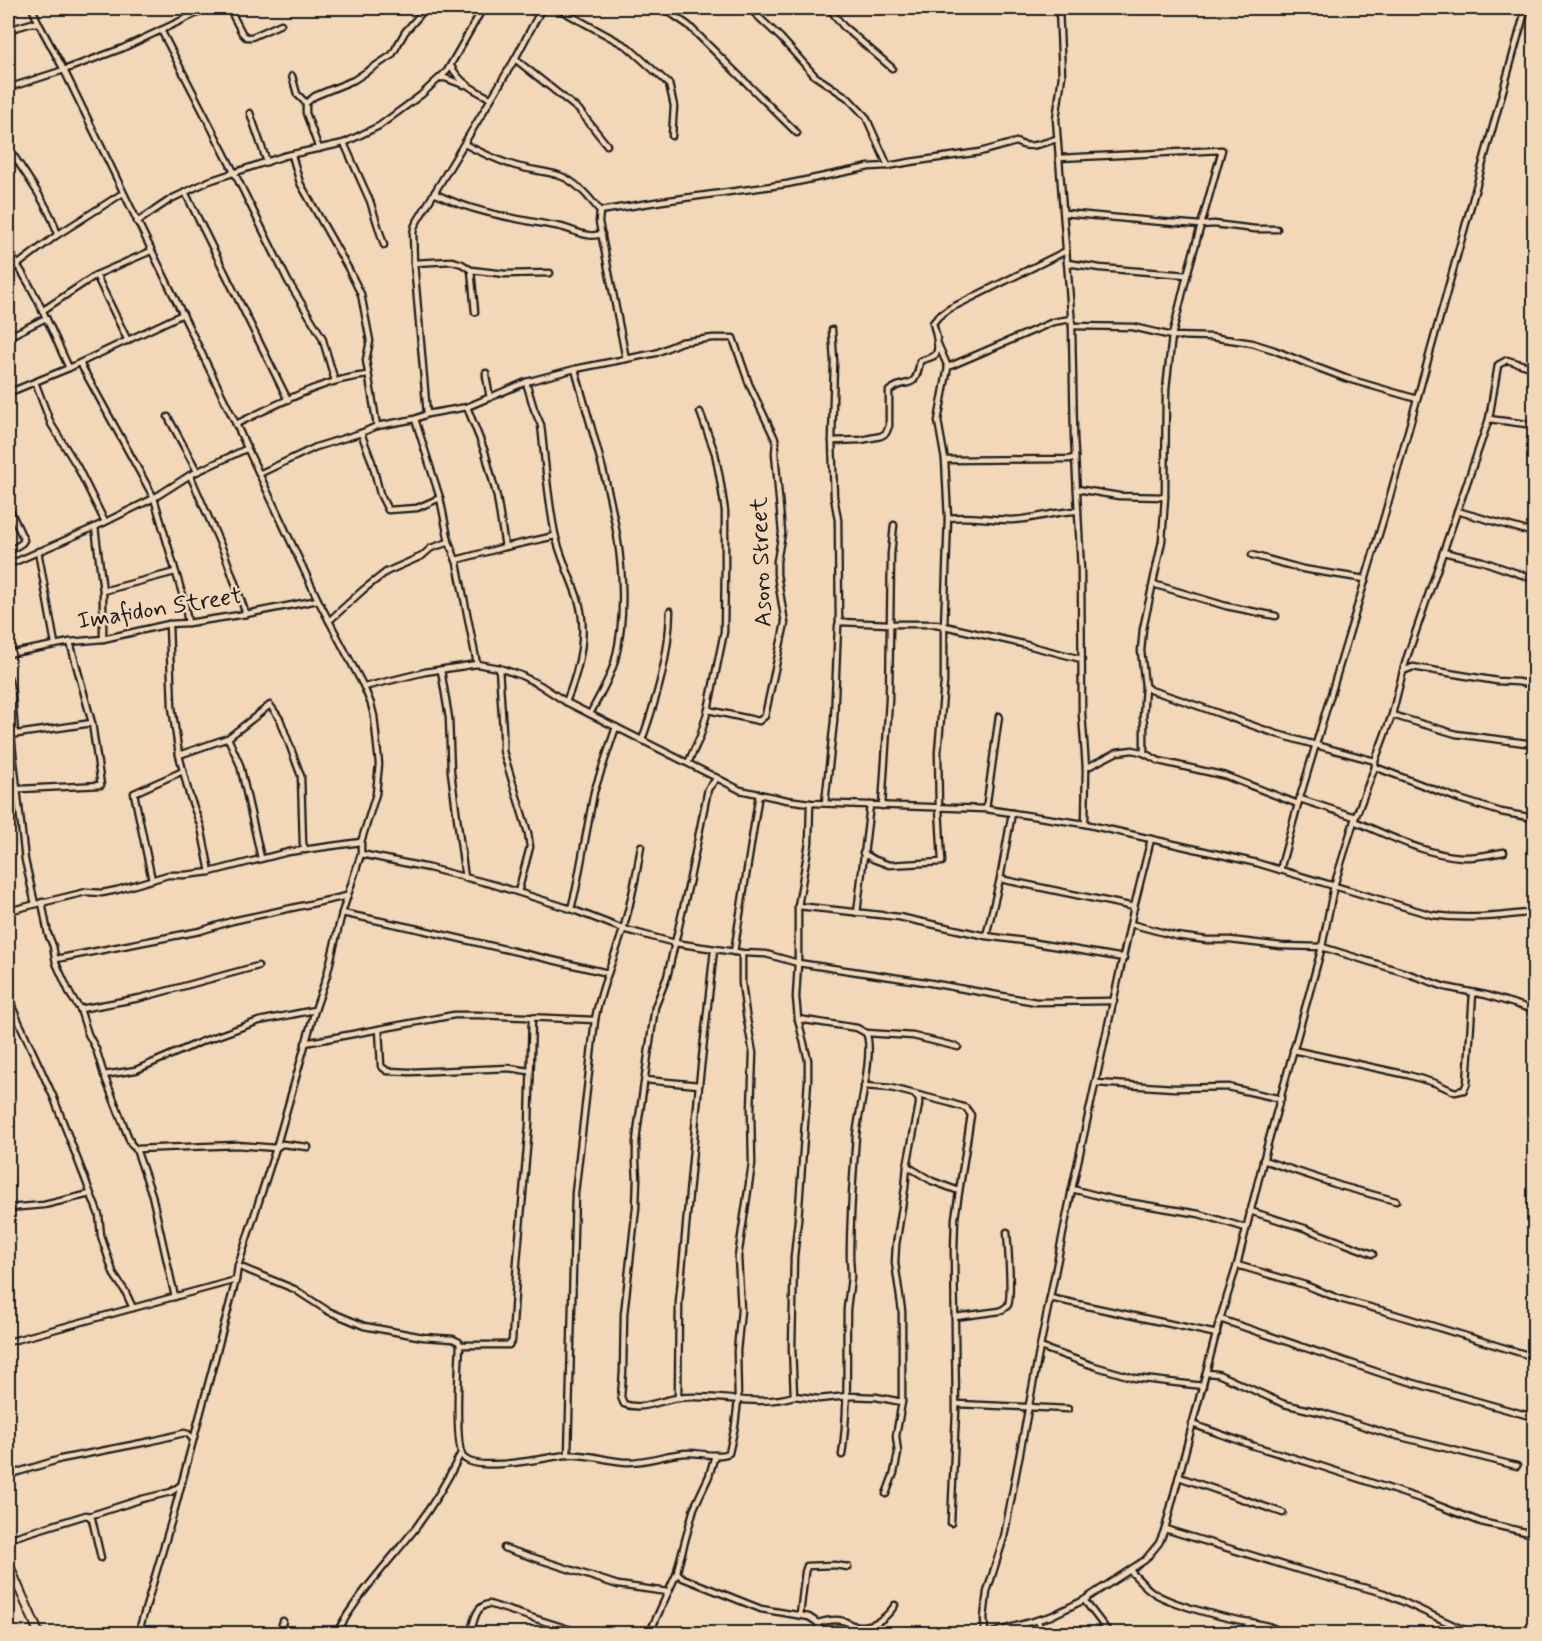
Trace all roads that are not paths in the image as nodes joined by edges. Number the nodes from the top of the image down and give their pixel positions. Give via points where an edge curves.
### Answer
1 (32, 8) edge
2 (208, 8) edge
3 (229, 8) edge
4 (424, 8) edge
5 (483, 8) edge
6 (542, 8) edge
7 (557, 8) edge
8 (663, 8) edge
9 (749, 8) edge
10 (829, 8) edge
11 (1059, 8) edge
12 (1527, 8) edge
13 (39, 24) junction
14 (281, 24) dead end
15 (8, 30) edge
16 (161, 30) junction
17 (515, 59) junction
18 (451, 66) junction
19 (892, 68) dead end
20 (64, 70) junction
21 (292, 76) dead end
22 (440, 78) junction
23 (467, 86) junction
24 (8, 88) edge
25 (490, 98) junction
26 (306, 103) junction
27 (250, 113) dead end
28 (796, 133) dead end
29 (672, 136) dead end
30 (1057, 139) junction
31 (344, 143) junction
32 (464, 144) junction
33 (607, 146) dead end
34 (8, 147) edge
35 (319, 149) junction
36 (292, 155) junction
37 (1059, 158) junction
38 (267, 162) junction
39 (888, 166) junction
40 (234, 172) junction
41 (185, 192) junction
42 (123, 193) junction
43 (434, 193) junction
44 (600, 211) junction
45 (1064, 213) junction
46 (137, 222) junction
47 (1201, 225) junction
48 (1277, 229) dead end
49 (602, 234) junction
50 (57, 235) junction
51 (384, 245) dead end
52 (151, 251) junction
53 (1066, 251) junction
54 (8, 252) edge
55 (1067, 263) junction
56 (17, 264) junction
57 (414, 264) junction
58 (471, 270) junction
59 (8, 272) edge
60 (549, 273) dead end
61 (96, 275) junction
62 (1187, 275) junction
63 (42, 311) junction
64 (475, 312) dead end
65 (183, 314) junction
66 (46, 318) junction
67 (1071, 319) junction
68 (1072, 326) junction
69 (832, 330) dead end
70 (1172, 336) junction
71 (8, 337) edge
72 (128, 341) junction
73 (937, 342) junction
74 (626, 359) junction
75 (80, 363) junction
76 (948, 367) junction
77 (69, 368) junction
78 (1534, 368) edge
79 (575, 369) junction
80 (486, 374) dead end
81 (368, 375) junction
82 (335, 381) junction
83 (35, 382) junction
84 (526, 382) junction
85 (8, 393) edge
86 (490, 398) junction
87 (1416, 399) junction
88 (288, 400) junction
89 (467, 407) junction
90 (700, 412) dead end
91 (427, 414) junction
92 (168, 417) dead end
93 (415, 419) junction
94 (1490, 419) junction
95 (236, 424) junction
96 (1534, 425) edge
97 (376, 426) junction
98 (361, 433) junction
99 (832, 441) junction
100 (246, 449) junction
101 (1075, 457) junction
102 (945, 460) junction
103 (197, 471) junction
104 (259, 474) junction
105 (190, 475) junction
106 (1077, 489) junction
107 (1165, 497) junction
108 (154, 498) junction
109 (440, 498) junction
110 (8, 506) edge
111 (1078, 511) junction
112 (1457, 511) junction
113 (948, 518) junction
114 (105, 522) junction
115 (894, 525) dead end
116 (95, 526) junction
117 (1534, 533) edge
118 (555, 536) junction
119 (449, 542) junction
120 (505, 547) junction
121 (38, 551) junction
122 (8, 552) edge
123 (1443, 552) junction
124 (1252, 555) dead end
125 (456, 560) junction
126 (8, 565) edge
127 (175, 572) junction
128 (1365, 579) junction
129 (1534, 579) edge
130 (1153, 584) junction
131 (103, 591) junction
132 (318, 600) junction
133 (670, 611) dead end
134 (246, 614) junction
135 (1276, 616) dead end
136 (329, 621) junction
137 (840, 622) junction
138 (188, 623) junction
139 (169, 624) junction
140 (890, 624) junction
141 (944, 627) junction
142 (103, 639) junction
143 (70, 642) junction
144 (55, 645) junction
145 (8, 654) edge
146 (1081, 659) junction
147 (477, 664) junction
148 (499, 668) junction
149 (441, 669) junction
150 (1404, 671) junction
151 (8, 677) edge
152 (1534, 685) edge
153 (1145, 686) junction
154 (364, 687) junction
155 (566, 702) junction
156 (708, 711) junction
157 (590, 714) junction
158 (1392, 715) junction
159 (999, 716) dead end
160 (92, 723) junction
161 (616, 728) junction
162 (11, 735) edge
163 (228, 738) junction
164 (642, 740) junction
165 (1534, 744) edge
166 (1316, 746) junction
167 (1144, 753) junction
168 (179, 755) junction
169 (688, 763) junction
170 (1375, 764) junction
171 (1086, 768) junction
172 (183, 771) junction
173 (717, 778) junction
174 (20, 789) dead end
175 (759, 794) junction
176 (1299, 801) junction
177 (810, 803) junction
178 (825, 803) junction
179 (870, 805) junction
180 (882, 806) junction
181 (939, 808) junction
182 (987, 809) junction
183 (1012, 813) junction
184 (1534, 818) edge
185 (1355, 819) junction
186 (1085, 824) junction
187 (1151, 839) junction
188 (361, 842) junction
189 (640, 846) dead end
190 (306, 850) junction
191 (1504, 852) dead end
192 (863, 853) junction
193 (361, 854) junction
194 (261, 858) junction
195 (1280, 870) junction
196 (210, 872) junction
197 (465, 878) junction
198 (1000, 879) junction
199 (152, 880) junction
200 (1334, 886) junction
201 (518, 892) junction
202 (347, 896) junction
203 (42, 902) junction
204 (35, 904) junction
205 (798, 906) junction
206 (1134, 907) junction
207 (571, 909) junction
208 (8, 911) edge
209 (1534, 912) edge
210 (857, 913) junction
211 (342, 914) junction
212 (1131, 924) junction
213 (623, 929) junction
214 (986, 936) junction
215 (675, 944) junction
216 (1322, 947) junction
217 (714, 950) junction
218 (734, 952) junction
219 (742, 953) junction
220 (1124, 958) junction
221 (56, 959) junction
222 (798, 963) junction
223 (258, 966) dead end
224 (608, 973) junction
225 (8, 990) edge
226 (1473, 993) junction
227 (1114, 1001) junction
228 (10, 1009) edge
229 (80, 1010) junction
230 (315, 1010) junction
231 (1534, 1010) edge
232 (532, 1017) junction
233 (798, 1019) junction
234 (595, 1020) junction
235 (379, 1029) junction
236 (866, 1033) junction
237 (305, 1043) junction
238 (958, 1047) dead end
239 (1293, 1050) junction
240 (529, 1071) dead end
241 (104, 1075) junction
242 (645, 1080) junction
243 (1096, 1083) junction
244 (699, 1085) junction
245 (864, 1086) junction
246 (914, 1094) junction
247 (1281, 1099) dead end
248 (276, 1148) junction
249 (308, 1148) dead end
250 (136, 1149) junction
251 (1263, 1160) junction
252 (907, 1166) junction
253 (1072, 1189) junction
254 (959, 1191) dead end
255 (90, 1194) junction
256 (1396, 1201) dead end
257 (8, 1208) edge
258 (1250, 1211) junction
259 (1246, 1228) junction
260 (1007, 1232) dead end
261 (1373, 1254) dead end
262 (1237, 1264) junction
263 (238, 1266) junction
264 (236, 1280) junction
265 (175, 1297) junction
266 (1050, 1298) junction
267 (133, 1308) junction
268 (954, 1317) junction
269 (1220, 1319) junction
270 (1217, 1334) junction
271 (8, 1342) edge
272 (460, 1345) junction
273 (1040, 1347) junction
274 (1534, 1357) edge
275 (1206, 1373) junction
276 (1203, 1386) junction
277 (794, 1396) junction
278 (848, 1396) junction
279 (678, 1398) junction
280 (738, 1400) junction
281 (903, 1402) junction
282 (957, 1404) junction
283 (1028, 1408) junction
284 (1068, 1409) dead end
285 (1526, 1415) dead end
286 (1192, 1424) junction
287 (193, 1439) junction
288 (461, 1453) junction
289 (568, 1455) junction
290 (715, 1455) junction
291 (842, 1455) dead end
292 (1517, 1466) dead end
293 (8, 1475) edge
294 (1179, 1477) junction
295 (181, 1485) junction
296 (886, 1494) dead end
297 (1282, 1513) dead end
298 (89, 1516) junction
299 (951, 1522) dead end
300 (1166, 1529) junction
301 (1534, 1534) edge
302 (8, 1539) edge
303 (504, 1548) dead end
304 (101, 1558) dead end
305 (8, 1561) edge
306 (848, 1567) dead end
307 (1130, 1571) junction
308 (677, 1573) junction
309 (18, 1587) junction
310 (8, 1592) edge
311 (668, 1592) junction
312 (1084, 1600) junction
313 (895, 1605) dead end
314 (800, 1615) junction
315 (1038, 1620) junction
316 (283, 1621) dead end
317 (1250, 1622) junction
318 (818, 1623) junction
319 (39, 1634) edge
320 (138, 1634) edge
321 (279, 1634) edge
322 (336, 1634) edge
323 (470, 1634) edge
324 (584, 1634) edge
325 (649, 1634) edge
326 (820, 1634) edge
327 (986, 1634) edge
328 (1041, 1634) edge
329 (1110, 1634) edge
330 (1241, 1634) edge
331 (1287, 1634) edge
332 (1473, 1634) edge

1 - 13 street
2 - 16 street
3 - 14 street via 246,37
4 - 26 street via 392,55 354,80
5 - 18 street
6 - 17 street
7 - 29 street via 628,47 669,84 674,106
8 - 28 street via 688,25
9 - 39 street via 815,76 848,98 866,117
10 - 19 street via 843,26
11 - 30 street via 1062,76
12 - 87 street
13 - 15 street
13 - 20 street
16 - 20 street
16 - 40 street
17 - 25 street
17 - 33 street via 579,110
18 - 22 street
18 - 23 street
20 - 24 street
20 - 42 street
21 - 26 street via 297,94
22 - 23 street
22 - 31 street via 379,126
23 - 25 street
25 - 32 street
26 - 35 street
27 - 38 street
30 - 37 street
30 - 39 street via 1031,146 1016,142 980,152
31 - 35 street
31 - 51 street via 370,201
32 - 43 street
32 - 44 street via 508,163 560,176 575,184
34 - 50 street via 51,218
35 - 36 street
36 - 38 street
36 - 81 street via 300,183 361,294 369,341
37 - 45 street
37 - 47 street via 1222,150
38 - 40 street
39 - 44 street
40 - 41 street
40 - 82 street via 288,281 322,337
41 - 46 street
41 - 88 street
42 - 46 street
42 - 50 street
43 - 49 street via 475,209 588,236
43 - 57 street via 415,225
44 - 49 street
45 - 47 street
45 - 53 street
46 - 52 street
47 - 48 street
47 - 62 street
49 - 74 street
50 - 56 street
52 - 61 street
52 - 65 street
53 - 55 street
53 - 73 street via 938,316 933,323
54 - 56 street
55 - 62 street
55 - 67 street
56 - 59 street
56 - 63 street
57 - 58 street via 452,261
57 - 91 street
58 - 60 street
58 - 64 street
61 - 63 street
61 - 72 street
62 - 70 street
63 - 66 street
65 - 72 street
65 - 95 street
66 - 71 street
66 - 77 street
67 - 68 street
67 - 76 street via 1053,322
68 - 70 street via 1132,327
68 - 101 street
69 - 99 street
70 - 87 street via 1252,343 1345,378
70 - 107 street via 1166,389
72 - 75 street
73 - 76 street
73 - 99 street via 934,356 920,361 916,379 889,391 886,433 861,440
74 - 79 street
74 - 156 street, Asoro Street via 681,342 733,338 776,441 782,533 777,574 785,623 768,706 759,721
75 - 77 street
75 - 108 street
76 - 102 street via 938,421
77 - 83 street
78 - 94 street via 1507,360 1498,364
79 - 84 street
79 - 157 street via 616,531 623,602 615,663
80 - 86 street
81 - 82 street
81 - 97 street
82 - 88 street
83 - 85 street
83 - 114 street via 51,424
84 - 86 street
84 - 118 street via 541,425
86 - 89 street
87 - 128 street
88 - 95 street
89 - 91 street
89 - 120 street via 488,463
90 - 156 street via 715,453 725,511 724,632
91 - 93 street
92 - 103 street
93 - 97 street
93 - 109 street
94 - 96 street
94 - 112 street
95 - 100 street
97 - 98 street
98 - 104 street via 316,447
98 - 109 street via 388,510 417,508
99 - 137 street
100 - 103 street
100 - 104 street
101 - 102 street
101 - 106 street
102 - 113 street
103 - 105 street
104 - 132 street
105 - 108 street
105 - 134 street
106 - 107 street via 1119,496
106 - 111 street
107 - 130 street via 1162,541
108 - 114 street
108 - 127 street
109 - 119 street
110 - 122 street via 24,540
111 - 113 street via 1014,520
111 - 146 street
112 - 117 street
112 - 123 street
113 - 141 street
114 - 116 street
115 - 140 street
116 - 121 street
116 - 131 street
118 - 120 street
118 - 155 street via 579,602 582,622 581,657
119 - 125 street
119 - 136 street via 386,572
120 - 125 street
121 - 126 street
121 - 144 street
123 - 129 street
123 - 150 street
124 - 128 street via 1303,569
125 - 147 street
127 - 131 street
127 - 138 street
128 - 166 street
130 - 135 street
130 - 153 street via 1141,651
131 - 142 street
132 - 134 street, Imafidon Street
132 - 136 street
133 - 164 street via 657,696
134 - 138 street, Imafidon Street
136 - 154 street
137 - 140 street
137 - 178 street
138 - 139 street, Imafidon Street
139 - 142 street, Imafidon Street
139 - 168 street via 172,707
140 - 141 street
140 - 180 street via 890,700
141 - 146 street
141 - 181 street
142 - 143 street, Imafidon Street
143 - 144 street, Imafidon Street
143 - 160 street
144 - 145 street, Imafidon Street
146 - 171 street
147 - 148 street
147 - 149 street
148 - 155 street via 540,685
148 - 201 street via 503,751 530,847
149 - 154 street
149 - 197 street
150 - 152 street via 1413,667
150 - 158 street
151 - 162 street via 12,694
153 - 166 street
153 - 167 street
154 - 188 street via 374,716 379,764 376,794
155 - 157 street
156 - 169 street
157 - 161 street
158 - 165 street via 1455,734
158 - 170 street
159 - 182 street
160 - 162 street
160 - 174 street via 101,785
161 - 164 street
161 - 207 street via 594,792
162 - 204 street via 25,861
163 - 168 street
163 - 190 street via 270,705 274,708 301,776
163 - 194 street via 240,765
164 - 169 street
166 - 170 street
166 - 176 street
167 - 171 street via 1116,752
167 - 176 street via 1159,761 1226,776
168 - 172 street
169 - 173 street
170 - 184 street via 1440,792 1501,812
170 - 185 street
171 - 186 street
172 - 196 street
172 - 199 street via 134,793
173 - 175 street via 740,790
173 - 215 street via 708,789
175 - 177 street
175 - 218 street
176 - 185 street
176 - 195 street
177 - 178 street
177 - 205 street via 809,843
178 - 179 street
179 - 180 street
179 - 192 street
180 - 181 street
181 - 182 street
181 - 192 street via 942,862 889,865
182 - 183 street
183 - 186 street
183 - 198 street
185 - 191 street via 1423,849 1451,856
185 - 200 street
186 - 187 street
187 - 195 street
187 - 206 street
188 - 190 street
188 - 193 street
189 - 213 street
190 - 194 street
192 - 210 street
193 - 197 street
193 - 202 street
194 - 196 street
195 - 200 street
196 - 199 street
197 - 201 street
198 - 206 street
198 - 214 street
199 - 203 street
200 - 209 street via 1445,917 1487,918
200 - 216 street
201 - 207 street
202 - 211 street
202 - 221 street via 200,931
203 - 204 street
203 - 221 street
204 - 208 street
205 - 210 street
205 - 222 street
206 - 212 street
207 - 213 street
210 - 214 street via 899,917
211 - 224 street
211 - 230 street
212 - 216 street via 1207,940
212 - 220 street
213 - 215 street
213 - 224 street
214 - 220 street
215 - 217 street
215 - 242 street via 655,1007
216 - 226 street
216 - 239 street
217 - 218 street
217 - 244 street
218 - 219 street
219 - 222 street via 766,954
219 - 280 street via 753,1068 752,1164 738,1257
220 - 227 street
221 - 229 street
222 - 227 street via 1036,1002
222 - 233 street
223 - 229 street
224 - 234 street
225 - 228 street
226 - 231 street
226 - 239 street via 1464,1090 1455,1092 1408,1075
227 - 243 street
228 - 255 street via 53,1096
229 - 241 street
230 - 237 street
230 - 241 street via 259,1021 136,1070
232 - 234 street
232 - 235 street via 454,1015
232 - 272 street via 529,1125 512,1341 501,1346
233 - 236 street via 857,1028
233 - 277 street via 808,1081 794,1257
234 - 289 street via 575,1192
235 - 237 street
235 - 240 street via 381,1066 387,1071
236 - 238 street via 913,1036
236 - 245 street via 869,1042
237 - 248 street
239 - 251 street
241 - 250 street via 130,1144
242 - 244 street
242 - 279 street via 636,1142 636,1198 624,1314 621,1398 624,1404 636,1407
243 - 247 street via 1228,1087
243 - 253 street
244 - 279 street via 679,1302
245 - 246 street
245 - 278 street via 851,1192
246 - 252 street via 919,1105
246 - 268 street via 960,1106 971,1115 955,1218
248 - 249 street via 282,1144
248 - 250 street via 237,1145
248 - 263 street
250 - 265 street via 152,1195
251 - 256 street
251 - 258 street
252 - 254 street
252 - 281 street via 895,1263 902,1311
253 - 259 street via 1199,1214
253 - 266 street
255 - 257 street via 44,1205
255 - 267 street via 114,1275
258 - 259 street
258 - 261 street
259 - 262 street
260 - 268 street via 1010,1286 1006,1308
262 - 269 street
262 - 274 street
263 - 264 street
263 - 272 street via 294,1289 328,1311 364,1326 453,1339
264 - 265 street
264 - 287 street
265 - 267 street
266 - 270 street
266 - 273 street
267 - 271 street
268 - 282 street
269 - 270 street
269 - 285 street via 1389,1376
270 - 275 street
272 - 288 street
273 - 276 street via 1134,1378
273 - 283 street
275 - 276 street
275 - 292 street via 1218,1374 1284,1404
276 - 286 street
277 - 278 street
277 - 280 street
278 - 281 street
278 - 291 street
279 - 280 street
280 - 290 street via 731,1451
281 - 296 street via 896,1436 898,1453
282 - 283 street
282 - 299 street
283 - 284 street
283 - 327 street via 1004,1537 987,1592
286 - 294 street
286 - 301 street via 1481,1522
287 - 293 street via 184,1432
287 - 295 street
288 - 289 street via 466,1460 495,1465
288 - 322 street via 445,1486
289 - 290 street via 627,1462 675,1454
290 - 308 street via 694,1508
294 - 297 street
294 - 300 street
295 - 298 street via 171,1492
295 - 320 street
298 - 302 street
298 - 304 street
300 - 307 street via 1152,1553
300 - 332 street via 1374,1590
303 - 311 street via 618,1585
305 - 309 main road
306 - 314 street via 807,1566
307 - 312 street
307 - 317 street via 1156,1594 1205,1612
308 - 311 street
308 - 314 street via 761,1609
309 - 310 street
309 - 319 main road
311 - 325 street
312 - 315 street
312 - 329 street
313 - 318 street via 876,1623
314 - 318 street
315 - 327 street
315 - 328 street
316 - 321 street
317 - 330 street
317 - 331 street
318 - 326 street
323 - 324 street via 478,1608 489,1604

